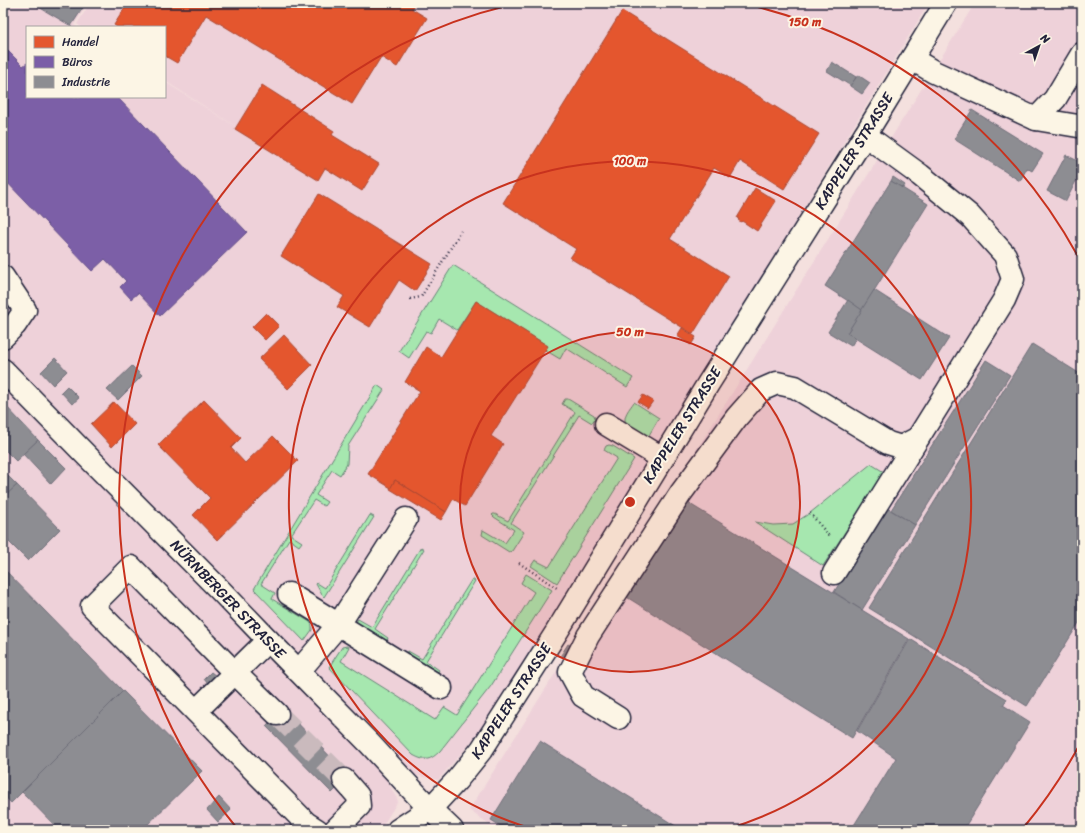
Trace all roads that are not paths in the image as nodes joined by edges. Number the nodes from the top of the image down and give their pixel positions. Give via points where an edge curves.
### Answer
1 (946, 3) edge
2 (1082, 54) edge
3 (912, 59) junction
4 (1036, 119) junction
5 (1082, 125) edge
6 (864, 135) junction
7 (3, 277) edge
8 (3, 337) edge
9 (3, 370) edge
10 (606, 424) dead end
11 (918, 438) junction
12 (662, 458) junction
13 (406, 520) dead end
14 (834, 573) dead end
15 (289, 594) dead end
16 (339, 624) junction
17 (268, 640) junction
18 (299, 671) junction
19 (235, 673) junction
20 (441, 688) dead end
21 (196, 711) junction
22 (277, 714) tunnel mouth
23 (618, 718) dead end
24 (344, 780) tunnel mouth
25 (430, 808) junction
26 (317, 830) edge
27 (335, 830) edge
28 (398, 830) edge
29 (452, 830) edge

1 - 3 street, KAPPELER STRASSE
2 - 4 street via 1055,99
3 - 4 street via 934,72
3 - 6 street, KAPPELER STRASSE
4 - 5 street
6 - 11 street via 920,175 970,216 1005,255 1013,279 1004,300
6 - 12 street, KAPPELER STRASSE
7 - 8 street via 25,310
9 - 17 street, NÜRNBERGER STRASSE
10 - 12 street
11 - 14 street
11 - 23 street via 901,447 888,443 795,387 777,383 761,390 737,417 681,493 588,636 570,672 583,696
12 - 25 street, KAPPELER STRASSE via 482,749
13 - 16 street
15 - 16 street
16 - 18 street
16 - 20 street
17 - 18 street, NÜRNBERGER STRASSE
17 - 19 street
18 - 25 street, NÜRNBERGER STRASSE
19 - 21 street
19 - 21 street via 132,567 92,606
19 - 22 street
21 - 26 street via 306,823
24 - 27 street via 358,796 359,806
25 - 28 street, KAPPELER STRASSE
25 - 29 street, NÜRNBERGER STRASSE

